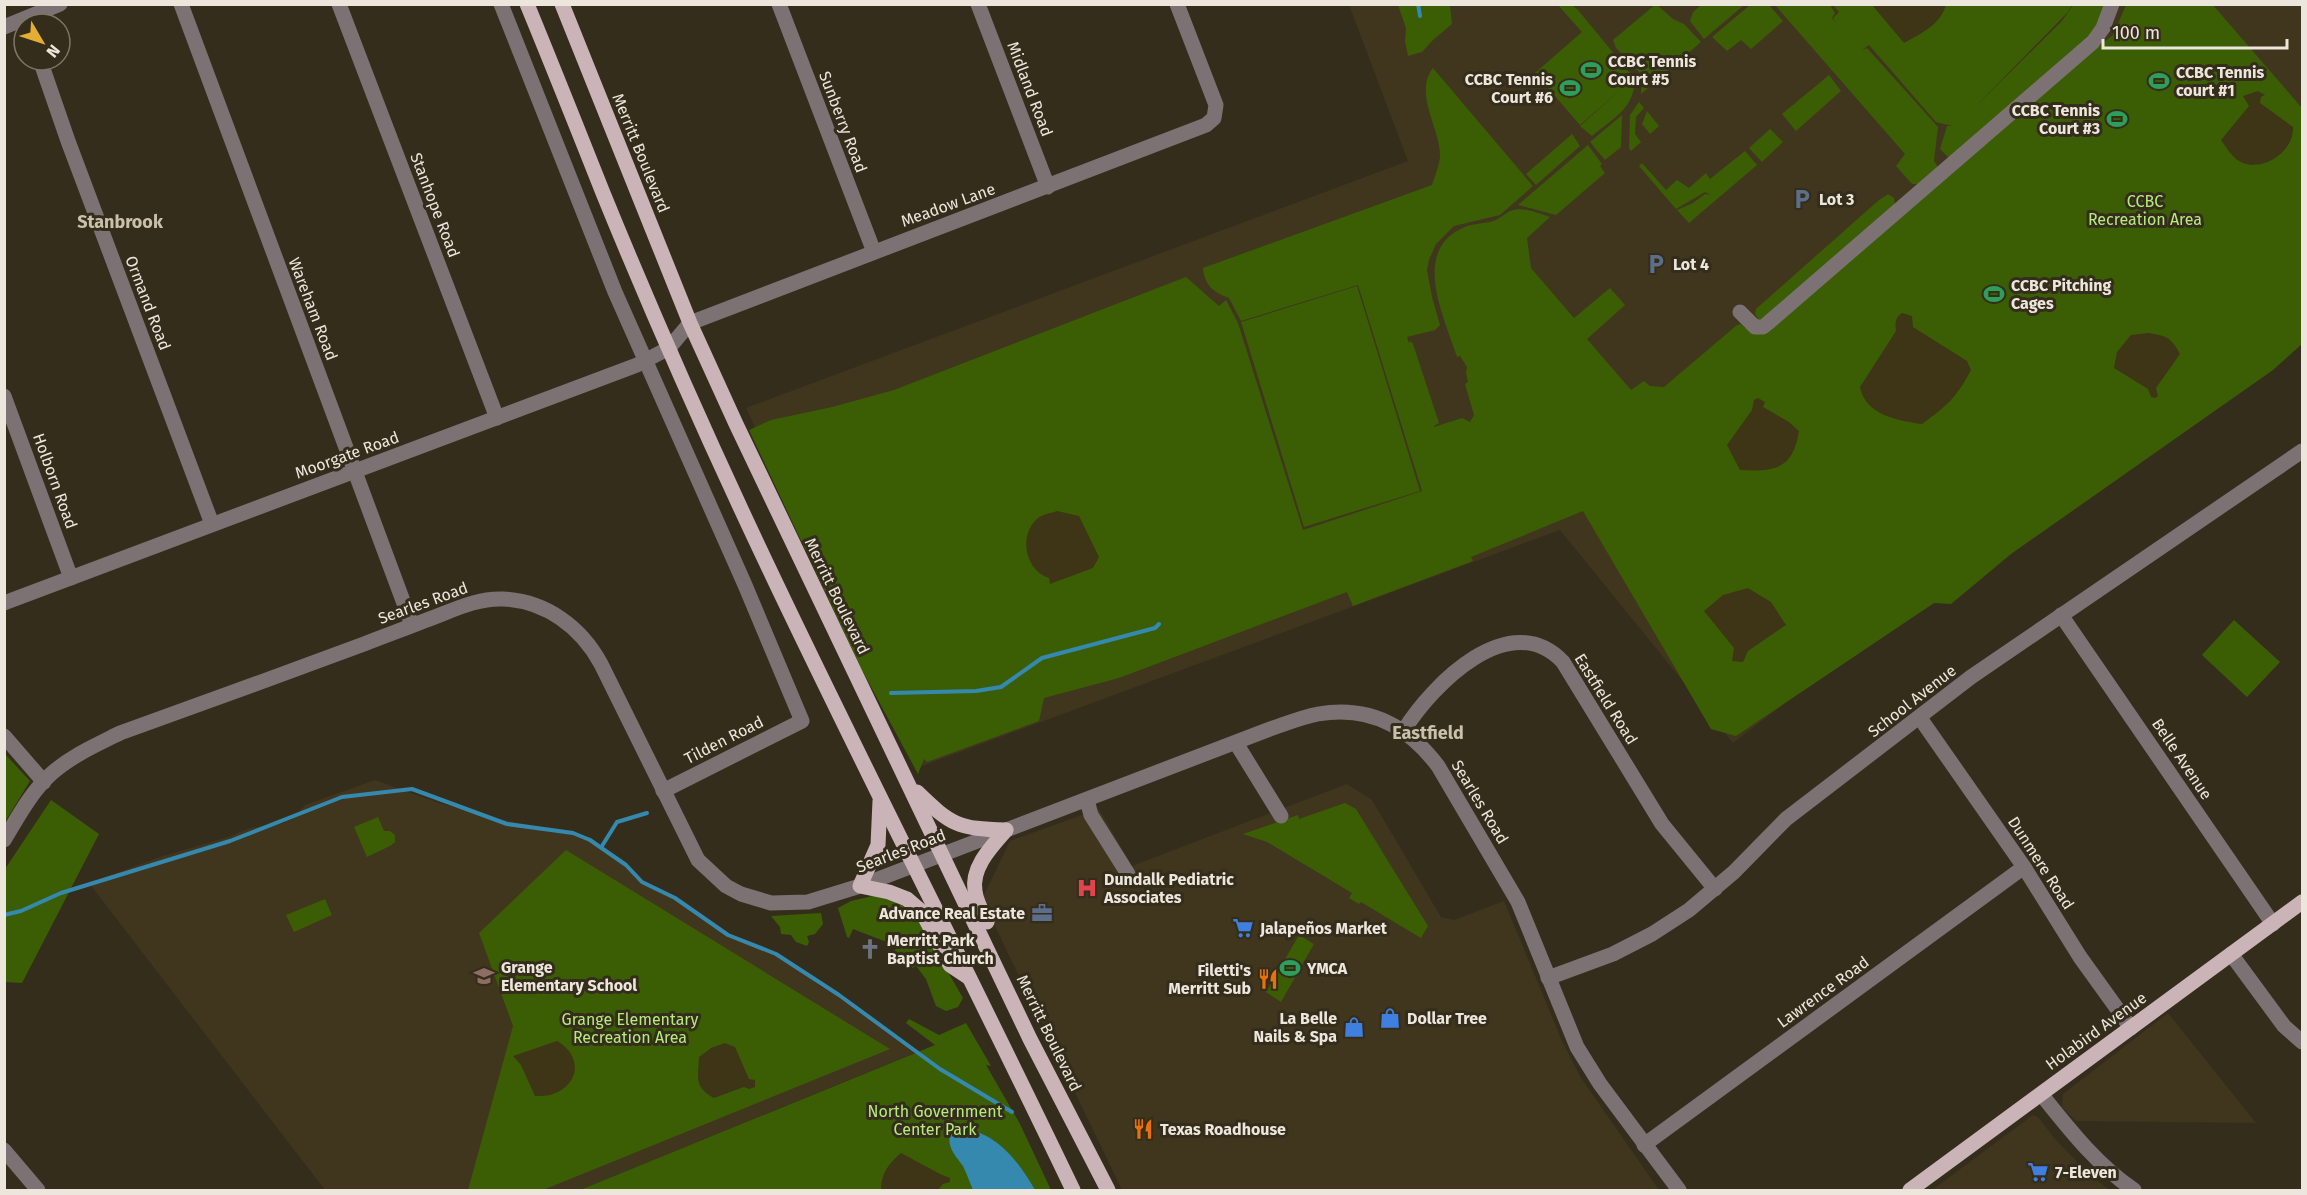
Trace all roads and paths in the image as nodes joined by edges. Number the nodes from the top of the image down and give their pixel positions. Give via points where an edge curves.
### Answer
1 (60, 4) edge
2 (181, 4) edge
3 (339, 4) edge
4 (501, 4) edge
5 (527, 4) edge
6 (562, 4) edge
7 (779, 4) edge
8 (978, 4) edge
9 (1177, 4) edge
10 (2112, 4) edge
11 (37, 12) edge
12 (44, 72) edge
13 (1048, 187) junction
14 (874, 252) junction
15 (1740, 312) dead end
16 (690, 323) junction
17 (669, 348) junction
18 (646, 362) junction
19 (4, 396) edge
20 (497, 418) junction
21 (2302, 451) edge
22 (355, 471) junction
23 (212, 524) junction
24 (71, 578) junction
25 (4, 603) edge
26 (2061, 615) junction
27 (412, 626) junction
28 (1920, 718) junction
29 (1404, 730) junction
30 (4, 736) edge
31 (1236, 743) junction
32 (44, 782) junction
33 (908, 783) junction
34 (663, 791) junction
35 (880, 795) junction
36 (1087, 800) junction
37 (1281, 816) dead end
38 (1006, 830) junction
39 (4, 840) edge
40 (944, 855) junction
41 (913, 867) junction
42 (2024, 867) junction
43 (1128, 874) dead end
44 (860, 886) junction
45 (1715, 889) junction
46 (2302, 902) edge
47 (2273, 924) junction
48 (2231, 954) junction
49 (968, 976) junction
50 (1548, 978) junction
51 (2131, 1028) junction
52 (1030, 1039) junction
53 (2302, 1042) edge
54 (2042, 1094) junction
55 (1644, 1145) junction
56 (4, 1150) edge
57 (1105, 1185) edge
58 (1911, 1190) edge
59 (38, 1191) edge
60 (1073, 1191) edge
61 (1117, 1191) edge
62 (1679, 1191) edge
63 (2134, 1191) edge

1 - 11 street
2 - 22 street, Wareham Road
3 - 20 street, Stanhope Road
4 - 18 street
5 - 17 main road
6 - 16 main road, Merritt Boulevard
7 - 14 street, Sunberry Road
8 - 13 street, Midland Road
9 - 13 street, Meadow Lane via 1214,97 1211,122
10 - 15 street via 2093,42 1768,323 1755,327
12 - 23 street, Ormand Road
13 - 14 street, Meadow Lane
14 - 16 street, Meadow Lane
16 - 17 street, Moorgate Road
16 - 33 main road, Merritt Boulevard
17 - 18 street, Moorgate Road
17 - 35 main road via 773,577
18 - 20 street, Moorgate Road
18 - 34 street, Tilden Road via 802,722
19 - 24 street, Holborn Road
20 - 22 street, Moorgate Road
21 - 26 street, School Avenue
22 - 23 street, Moorgate Road
22 - 27 street, Wareham Road
23 - 24 street, Moorgate Road
24 - 25 street, Moorgate Road
26 - 28 street, School Avenue via 1971,677
26 - 47 street, Belle Avenue
27 - 32 street, Searles Road via 120,733 70,759
27 - 34 street, Searles Road via 459,606 503,599 544,608 563,619 592,647
28 - 42 street, Dunmere Road
28 - 45 street, School Avenue via 1786,819
29 - 31 street, Searles Road via 1355,713 1318,714
29 - 45 street, Eastfield Road via 1436,688 1478,656 1515,642 1542,645 1563,662 1662,824
29 - 50 street, Searles Road via 1438,766 1506,880
30 - 32 street
31 - 36 street, Searles Road
31 - 37 street
32 - 39 street, Searles Road
33 - 38 main road via 946,819 965,828
33 - 40 main road, Merritt Boulevard
34 - 44 street, Searles Road via 698,860 726,886 741,894 791,904
35 - 41 main road
35 - 44 main road via 878,845
36 - 38 street, Searles Road
36 - 43 street via 1091,815
38 - 40 street, Searles Road
38 - 52 main road via 984,858 974,890 1021,995
40 - 41 street, Searles Road
40 - 52 main road, Merritt Boulevard
41 - 44 street, Searles Road
41 - 49 main road
42 - 51 street, Dunmere Road via 2080,957
42 - 55 street, Lawrence Road
44 - 49 main road via 907,899 922,912 950,965
45 - 50 street, School Avenue via 1633,945
46 - 47 main road, Holabird Avenue
47 - 48 main road, Holabird Avenue
48 - 51 main road, Holabird Avenue
48 - 53 street via 2284,1026
49 - 60 main road
50 - 55 street, Searles Road via 1577,1047
51 - 54 main road, Holabird Avenue
52 - 57 main road, Merritt Boulevard
54 - 58 main road, Holabird Avenue
54 - 63 street via 2094,1157
55 - 62 street, Searles Road
56 - 59 street
57 - 61 main road

